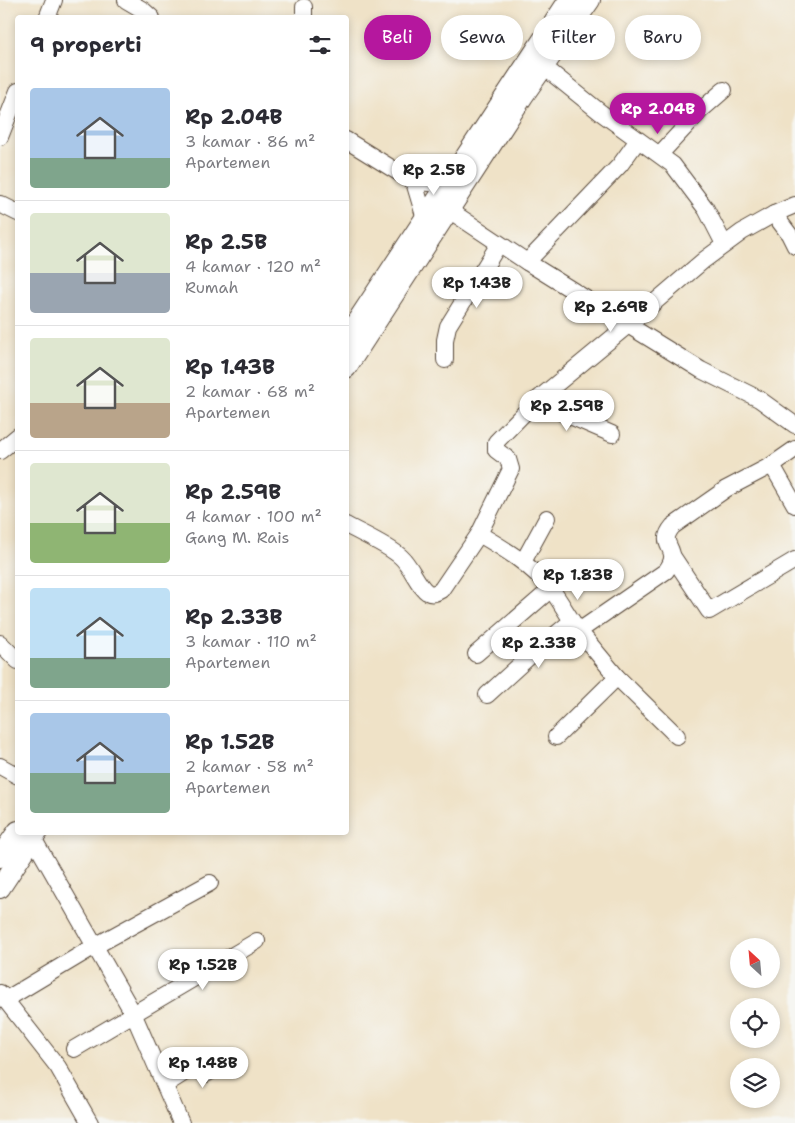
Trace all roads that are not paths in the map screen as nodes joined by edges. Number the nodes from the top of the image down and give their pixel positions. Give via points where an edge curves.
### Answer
1 (54, 0) edge
2 (126, 0) edge
3 (569, 0) edge
4 (590, 0) edge
5 (48, 15) edge
6 (149, 15) edge
7 (543, 66) junction
8 (724, 90) dead end
9 (15, 99) edge
10 (0, 137) edge
11 (638, 140) junction
12 (349, 142) edge
13 (660, 154) junction
14 (414, 182) junction
15 (448, 184) junction
16 (0, 204) edge
17 (795, 205) edge
18 (449, 210) junction
19 (15, 212) edge
20 (774, 214) junction
21 (424, 219) junction
22 (499, 244) junction
23 (724, 244) junction
24 (795, 246) edge
25 (527, 262) junction
26 (628, 325) junction
27 (349, 333) edge
28 (445, 360) dead end
29 (349, 363) edge
30 (537, 400) junction
31 (795, 425) edge
32 (612, 434) dead end
33 (15, 438) edge
34 (795, 449) edge
35 (0, 451) edge
36 (772, 465) junction
37 (795, 505) edge
38 (547, 518) dead end
39 (349, 527) edge
40 (479, 534) junction
41 (673, 557) junction
42 (795, 560) edge
43 (523, 562) junction
44 (551, 589) junction
45 (576, 626) junction
46 (0, 643) edge
47 (476, 654) dead end
48 (15, 658) edge
49 (617, 677) junction
50 (487, 696) dead end
51 (676, 736) dead end
52 (556, 737) dead end
53 (0, 766) edge
54 (15, 774) edge
55 (28, 835) edge
56 (28, 835) edge
57 (30, 835) edge
58 (0, 857) edge
59 (210, 883) dead end
60 (0, 888) edge
61 (257, 942) dead end
62 (95, 946) junction
63 (3, 997) edge
64 (133, 1013) junction
65 (74, 1049) dead end
66 (227, 1062) dead end
67 (164, 1085) junction
68 (90, 1123) edge
69 (181, 1123) edge

1 - 5 street
2 - 6 street
3 - 15 main road
4 - 7 main road
7 - 11 street
7 - 18 main road
8 - 13 street
9 - 10 street
11 - 13 street
11 - 25 street via 620,165
12 - 14 street
13 - 23 street via 673,165 706,208
14 - 15 street
14 - 21 street
15 - 21 main road
16 - 19 street
17 - 20 street
18 - 22 street
18 - 29 main road
20 - 23 street
20 - 24 street
21 - 27 main road
22 - 25 street
22 - 28 street via 448,326
23 - 26 street
25 - 26 street
26 - 30 street
26 - 31 street via 701,370 759,399
30 - 32 street
30 - 40 street via 496,442 496,450 508,460 511,469
33 - 35 street
34 - 36 street
36 - 37 street
36 - 41 street via 726,489 673,526 666,533 666,538
38 - 43 street
39 - 40 street via 400,556 429,593 441,590
40 - 43 street
41 - 42 street via 709,610
41 - 45 street via 666,571
43 - 44 street
44 - 45 street
44 - 47 street
45 - 49 street
45 - 50 street via 532,654
46 - 48 street
49 - 51 street
49 - 52 street
53 - 54 street
55 - 58 main road
56 - 60 main road
57 - 62 street
59 - 62 street
61 - 64 street
62 - 63 street
62 - 64 street
63 - 68 street via 58,1067
64 - 65 street
64 - 67 street
66 - 67 street via 206,1074 198,1064
67 - 69 street

